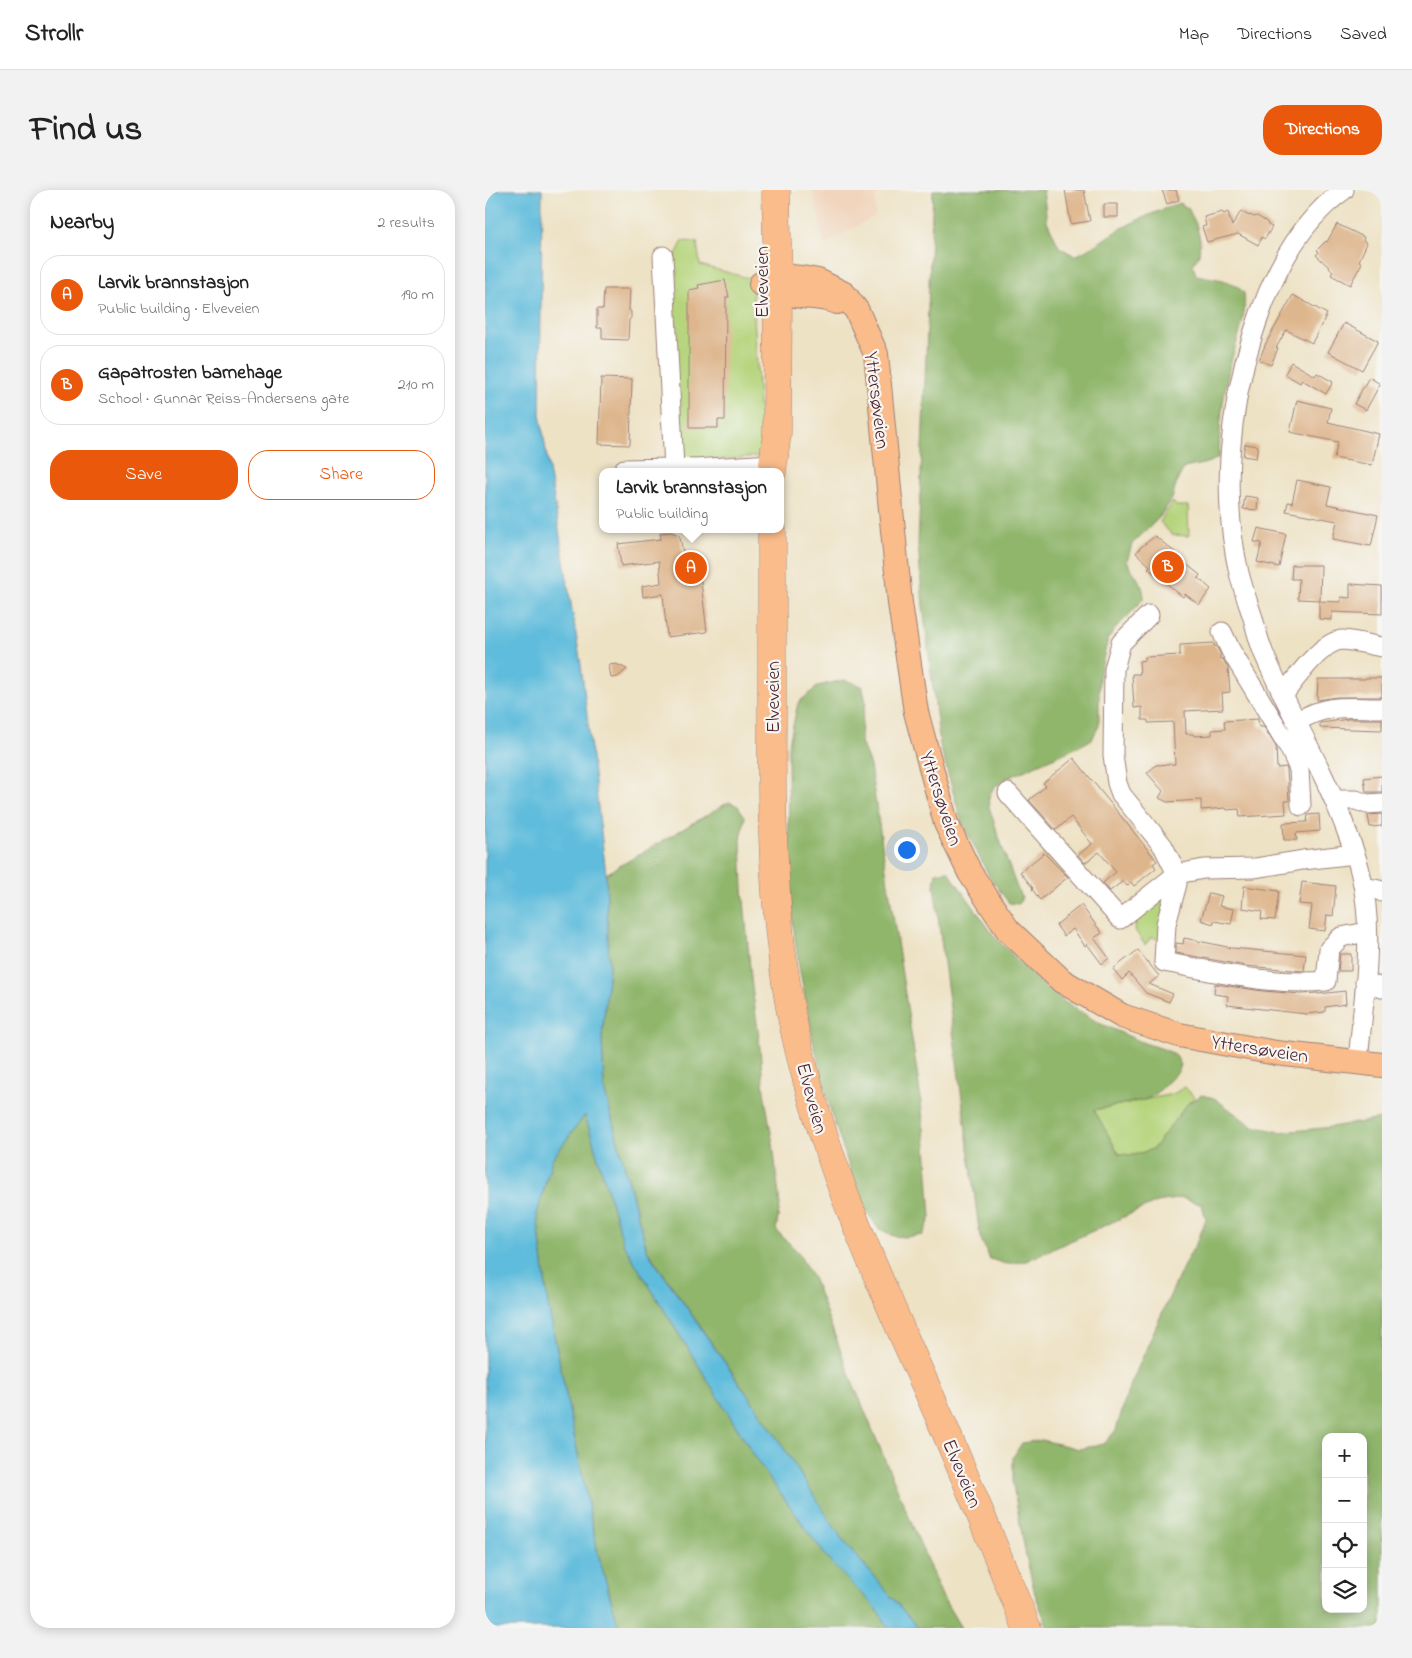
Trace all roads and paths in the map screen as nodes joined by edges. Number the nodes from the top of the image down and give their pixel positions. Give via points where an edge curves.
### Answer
1 (760, 190) edge
2 (776, 190) edge
3 (1344, 190) edge
4 (663, 256) dead end
5 (772, 283) junction
6 (673, 468) edge
7 (772, 468) edge
8 (772, 533) edge
9 (1149, 615) dead end
10 (1222, 632) dead end
11 (1382, 647) edge
12 (1284, 694) junction
13 (1382, 708) edge
14 (1297, 722) junction
15 (1008, 793) dead end
16 (1335, 800) junction
17 (1382, 803) edge
18 (1301, 806) dead end
19 (1355, 854) junction
20 (1177, 874) junction
21 (1364, 887) junction
22 (1382, 892) edge
23 (1367, 932) junction
24 (1373, 985) edge
25 (1358, 1062) junction
26 (1382, 1065) edge
27 (1027, 1628) edge

1 - 5 highway, Elveveien
2 - 5 highway, Elveveien
3 - 12 street via 1315,215 1275,280 1247,352 1233,416 1230,506 1239,572 1263,652
4 - 6 street
5 - 7 highway, Elveveien via 761,332 766,433
5 - 25 main road, Yttersøveien via 802,296 834,300 857,311 876,354 900,603 916,712 946,823 970,873 1008,930 1062,981 1122,1016 1179,1035 1276,1053
8 - 27 highway, Elveveien via 774,864 784,969 805,1074 843,1193
9 - 20 street via 1121,643 1114,668 1113,755 1121,794 1163,846
10 - 18 street via 1297,764
11 - 12 street via 1341,640 1310,661
12 - 14 street
13 - 14 street via 1328,708
14 - 16 street
15 - 20 street via 1120,918
16 - 17 street
16 - 19 street
19 - 20 street via 1255,868 1204,869
19 - 21 street
20 - 23 street via 1166,924 1164,962 1254,979 1306,983 1326,981 1329,948 1341,937
21 - 22 street
21 - 23 street
23 - 24 street
24 - 25 street
25 - 26 main road, Yttersøveien

